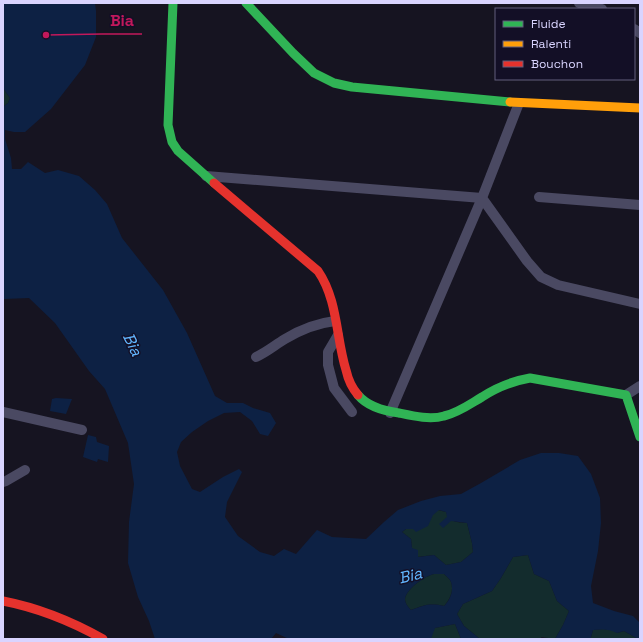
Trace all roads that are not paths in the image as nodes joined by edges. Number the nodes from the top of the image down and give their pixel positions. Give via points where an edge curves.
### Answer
1 (173, 3) edge
2 (246, 3) edge
3 (579, 3) edge
4 (598, 8) edge
5 (519, 103) junction
6 (640, 108) edge
7 (206, 176) junction
8 (539, 197) dead end
9 (482, 198) junction
10 (640, 205) edge
11 (640, 304) edge
12 (335, 321) junction
13 (338, 335) junction
14 (256, 357) dead end
15 (640, 386) edge
16 (626, 395) junction
17 (3, 412) edge
18 (352, 412) dead end
19 (390, 413) junction
20 (82, 430) dead end
21 (640, 436) edge
22 (25, 470) dead end
23 (3, 482) edge
24 (3, 601) edge
25 (103, 639) edge

1 - 7 street via 168,125 172,142 178,151
2 - 5 street via 314,73 334,83 352,87
3 - 4 street
5 - 6 street
5 - 9 street
7 - 9 street
7 - 12 street via 318,271 330,294
8 - 10 street
9 - 11 street via 527,261 541,276 558,285
9 - 19 street
12 - 13 street
12 - 14 street via 324,322 297,332
13 - 18 street via 328,352 328,365 334,388
13 - 19 street via 344,365 356,393 366,402
15 - 16 street
16 - 19 street via 530,378 504,385 457,412 444,416
16 - 21 street
17 - 20 street
22 - 23 street
24 - 25 street via 21,604 58,617

